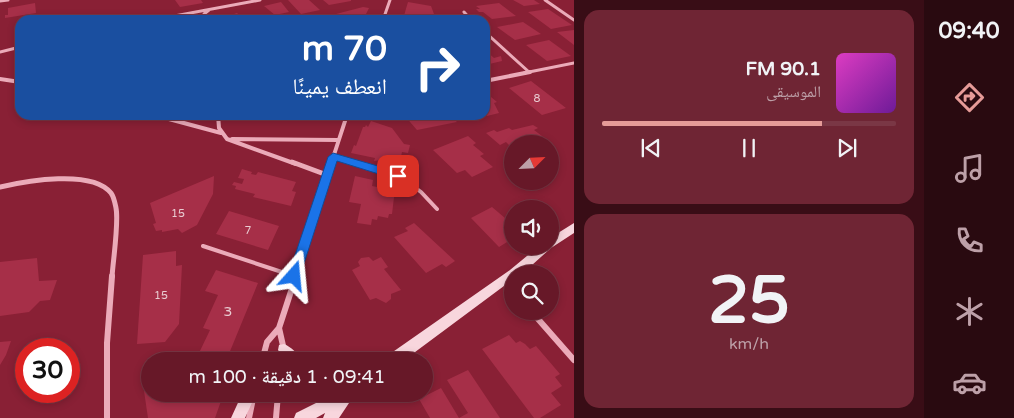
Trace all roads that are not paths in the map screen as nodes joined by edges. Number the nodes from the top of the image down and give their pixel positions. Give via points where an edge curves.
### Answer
1 (8, 0) edge
2 (260, 0) edge
3 (390, 0) edge
4 (545, 0) edge
5 (0, 1) edge
6 (209, 10) junction
7 (464, 12) dead end
8 (181, 15) edge
9 (204, 15) edge
10 (385, 15) edge
11 (467, 15) edge
12 (574, 20) edge
13 (490, 37) edge
14 (15, 48) edge
15 (0, 52) edge
16 (574, 63) edge
17 (529, 72) junction
18 (0, 79) edge
19 (490, 80) edge
20 (15, 81) edge
21 (173, 120) edge
22 (219, 120) edge
23 (345, 120) edge
24 (221, 133) junction
25 (227, 138) junction
26 (338, 140) junction
27 (333, 157) junction
28 (327, 175) junction
29 (0, 187) edge
30 (437, 209) dead end
31 (574, 227) edge
32 (559, 238) edge
33 (203, 246) dead end
34 (536, 255) edge
35 (524, 265) edge
36 (294, 276) junction
37 (504, 280) edge
38 (538, 320) edge
39 (279, 328) junction
40 (264, 352) edge
41 (282, 352) edge
42 (404, 352) edge
43 (574, 360) edge
44 (245, 402) edge
45 (252, 402) edge
46 (277, 402) edge
47 (332, 402) edge
48 (342, 402) edge
49 (107, 418) edge
50 (238, 418) edge
51 (249, 418) edge
52 (276, 418) edge
53 (301, 418) edge
54 (330, 418) edge

1 - 5 street
2 - 6 street
3 - 10 street
4 - 12 street
6 - 8 street
6 - 9 street
7 - 11 street
13 - 17 street
14 - 15 street
16 - 17 street
17 - 19 street
18 - 20 street
21 - 24 street
22 - 24 street
23 - 26 street
24 - 25 street
25 - 26 street
25 - 28 street
26 - 27 street
27 - 28 street
27 - 30 lane via 398,176 421,192
28 - 36 street
29 - 49 street via 72,178 111,193 117,210 107,342
31 - 32 street
33 - 36 lane
34 - 35 street
36 - 39 street
37 - 42 street
38 - 43 street
39 - 40 street via 267,342
39 - 41 street
44 - 50 street
45 - 51 street
46 - 52 street
47 - 53 street
48 - 54 street

